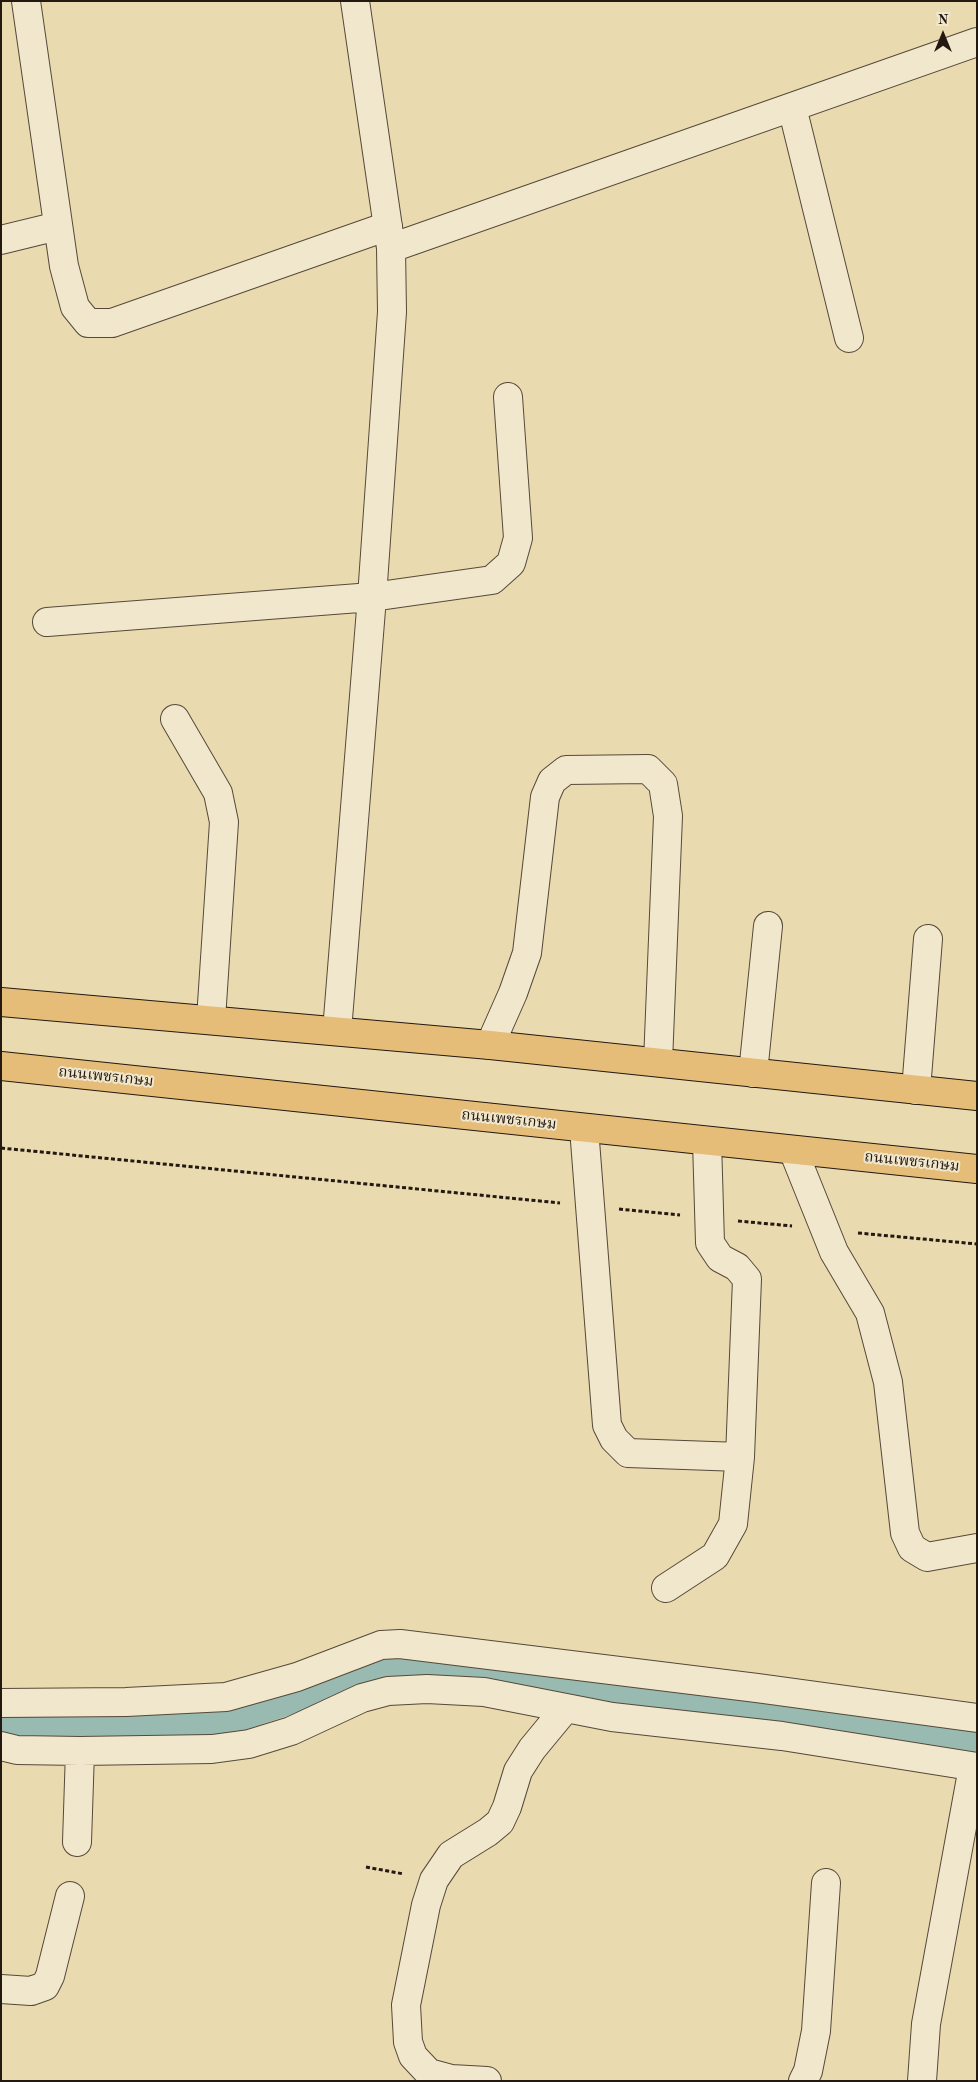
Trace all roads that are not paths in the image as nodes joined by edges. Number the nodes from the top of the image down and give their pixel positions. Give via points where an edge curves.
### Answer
1 (26, 1) edge
2 (356, 1) edge
3 (977, 42) edge
4 (792, 107) junction
5 (58, 226) junction
6 (389, 237) junction
7 (1, 240) edge
8 (849, 338) dead end
9 (508, 397) dead end
10 (372, 597) junction
11 (47, 622) dead end
12 (175, 719) dead end
13 (768, 926) dead end
14 (928, 939) dead end
15 (1, 997) edge
16 (1, 1002) edge
17 (47, 1004) junction
18 (211, 1019) junction
19 (337, 1031) junction
20 (490, 1045) junction
21 (658, 1062) junction
22 (1, 1066) edge
23 (41, 1070) junction
24 (1, 1072) edge
25 (753, 1073) junction
26 (916, 1090) junction
27 (977, 1096) edge
28 (584, 1128) junction
29 (706, 1141) junction
30 (793, 1150) junction
31 (977, 1169) edge
32 (740, 1457) junction
33 (977, 1548) edge
34 (666, 1588) dead end
35 (1, 1703) edge
36 (565, 1709) junction
37 (977, 1718) edge
38 (1, 1746) edge
39 (80, 1751) junction
40 (975, 1767) edge
41 (77, 1842) dead end
42 (826, 1883) dead end
43 (70, 1896) dead end
44 (1, 1989) edge
45 (487, 2081) edge
46 (803, 2081) edge
47 (922, 2081) edge

1 - 5 street
2 - 6 street
3 - 4 street
4 - 6 street
4 - 8 street
5 - 6 street via 75,308 88,323 112,323
5 - 7 street
6 - 10 street via 392,312
9 - 10 street via 518,538 511,563 492,580
10 - 11 street
10 - 19 street
12 - 18 street via 218,793 224,822
13 - 25 street
14 - 26 street
15 - 17 main road
16 - 17 main road
17 - 18 main road
18 - 19 main road
19 - 20 main road
20 - 21 main road
20 - 21 street via 527,952 545,796 552,781 566,770 648,769 663,784 668,816
21 - 25 main road
22 - 23 main road, ถนนเพชรเกษม
23 - 24 main road, ถนนเพชรเกษม
23 - 28 main road, ถนนเพชรเกษม
25 - 26 main road
26 - 27 main road
28 - 29 main road, ถนนเพชรเกษม
28 - 32 street via 607,1425 614,1440 628,1453
29 - 30 main road, ถนนเพชรเกษม
29 - 32 street via 710,1243 720,1258 737,1267 747,1279
30 - 31 main road, ถนนเพชรเกษม
30 - 33 street via 834,1252 870,1313 888,1382 905,1534 912,1548 927,1557
32 - 34 street via 733,1524 715,1556
35 - 37 street via 226,1697 297,1677 381,1645 400,1644
36 - 39 street via 484,1692 388,1691 362,1698 290,1731 249,1744 212,1749
36 - 40 street via 782,1736
36 - 45 street via 518,1771 500,1822 451,1855 434,1880 426,1905 406,2005 408,2042 413,2056 429,2074
38 - 39 street via 17,1750
39 - 41 street
40 - 47 street via 926,2024
42 - 46 street via 816,2031
43 - 44 street via 45,1986 31,1991

